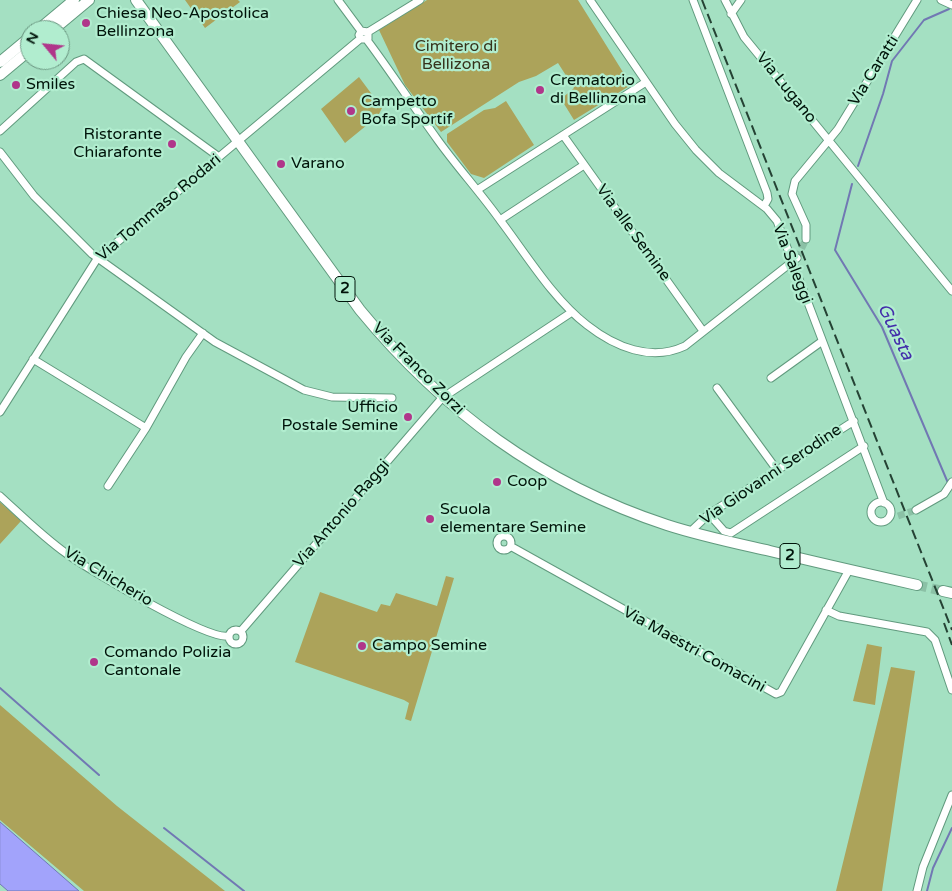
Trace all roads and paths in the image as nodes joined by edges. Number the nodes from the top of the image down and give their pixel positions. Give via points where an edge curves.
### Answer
1 (74, 0) edge
2 (89, 0) edge
3 (136, 0) edge
4 (338, 0) edge
5 (420, 0) edge
6 (590, 0) edge
7 (692, 0) edge
8 (725, 0) edge
9 (741, 0) edge
10 (917, 0) edge
11 (940, 0) edge
12 (952, 5) edge
13 (731, 14) junction
14 (50, 20) edge
15 (65, 20) edge
16 (364, 35) junction
17 (20, 45) edge
18 (20, 58) edge
19 (0, 62) edge
20 (0, 75) edge
21 (646, 82) junction
22 (0, 131) edge
23 (564, 135) junction
24 (829, 141) junction
25 (238, 142) junction
26 (0, 152) edge
27 (219, 157) junction
28 (584, 166) junction
29 (477, 190) junction
30 (764, 206) junction
31 (500, 220) junction
32 (806, 239) tunnel mouth
33 (98, 259) junction
34 (794, 260) junction
35 (952, 291) edge
36 (572, 312) junction
37 (703, 331) junction
38 (203, 333) junction
39 (821, 342) junction
40 (33, 359) junction
41 (771, 378) dead end
42 (717, 388) dead end
43 (392, 398) dead end
44 (442, 398) junction
45 (0, 412) edge
46 (854, 421) junction
47 (146, 428) junction
48 (864, 446) junction
49 (777, 470) junction
50 (952, 482) edge
51 (108, 486) dead end
52 (0, 496) edge
53 (884, 503) junction
54 (916, 510) tunnel mouth
55 (709, 514) junction
56 (898, 516) tunnel mouth
57 (890, 517) junction
58 (690, 532) junction
59 (512, 547) dead end
60 (849, 570) junction
61 (917, 585) tunnel mouth
62 (826, 610) junction
63 (241, 631) junction
64 (229, 636) junction
65 (952, 690) edge
66 (952, 795) edge
67 (917, 891) edge

1 - 14 main road
2 - 15 main road
3 - 25 main road, Via Franco Zorzi / 2
4 - 16 street
5 - 16 street, Via Tommaso Rodari
6 - 21 street
7 - 30 street, Via Saleggi via 767,194
8 - 13 street, Via Lugano
9 - 13 street
10 - 24 street, Via Caratti
11 - 12 street
13 - 24 street, Via Lugano via 744,37
16 - 25 street, Via Tommaso Rodari
16 - 29 street
17 - 19 main road
18 - 20 main road
21 - 23 street
21 - 30 street via 696,150 724,177
22 - 27 street via 82,59 92,63
23 - 28 street, Via alle Semine
23 - 29 street
24 - 32 street, Via Caratti via 793,186 793,197 806,225
24 - 35 street, Via Lugano
25 - 27 street, Via Tommaso Rodari
25 - 44 main road, Via Franco Zorzi / 2 via 354,303
26 - 33 street via 66,231
27 - 33 street, Via Tommaso Rodari
28 - 31 street
28 - 37 street, Via alle Semine
29 - 31 street
30 - 34 street, Via Saleggi via 777,222
31 - 36 street
33 - 38 street
33 - 40 street, Via Tommaso Rodari
34 - 37 street
34 - 39 street, Via Saleggi
36 - 37 street via 605,337 654,354 677,350
36 - 44 street, Via Antonio Raggi
38 - 43 street via 304,390 332,397
38 - 47 street
39 - 41 street
39 - 46 street, Via Saleggi
40 - 45 street, Via Tommaso Rodari
40 - 47 street
42 - 49 street
44 - 58 main road, Via Franco Zorzi / 2 via 542,470 611,504
44 - 63 street, Via Antonio Raggi
46 - 48 street, Via Saleggi
46 - 49 street, Via Giovanni Serodine
47 - 51 street
48 - 53 street, Via Saleggi
48 - 55 street via 731,533 724,531
49 - 55 street, Via Giovanni Serodine
50 - 54 street via 944,494
52 - 64 street, Via Chicherio via 82,564 183,619 218,636
53 - 57 street, Via Saleggi via 891,509
53 - 57 street via 873,507 872,516 882,522
55 - 58 street, Via Giovanni Serodine
56 - 57 street
58 - 60 main road, Via Franco Zorzi / 2
59 - 62 street, Via Maestri Comacini via 776,694 781,692
60 - 61 main road, Via Franco Zorzi / 2
60 - 62 street, Via Maestri Comacini
62 - 65 street via 839,616 922,630 932,636
63 - 64 street via 235,630
63 - 64 street via 243,640 238,644
66 - 67 street via 923,867

